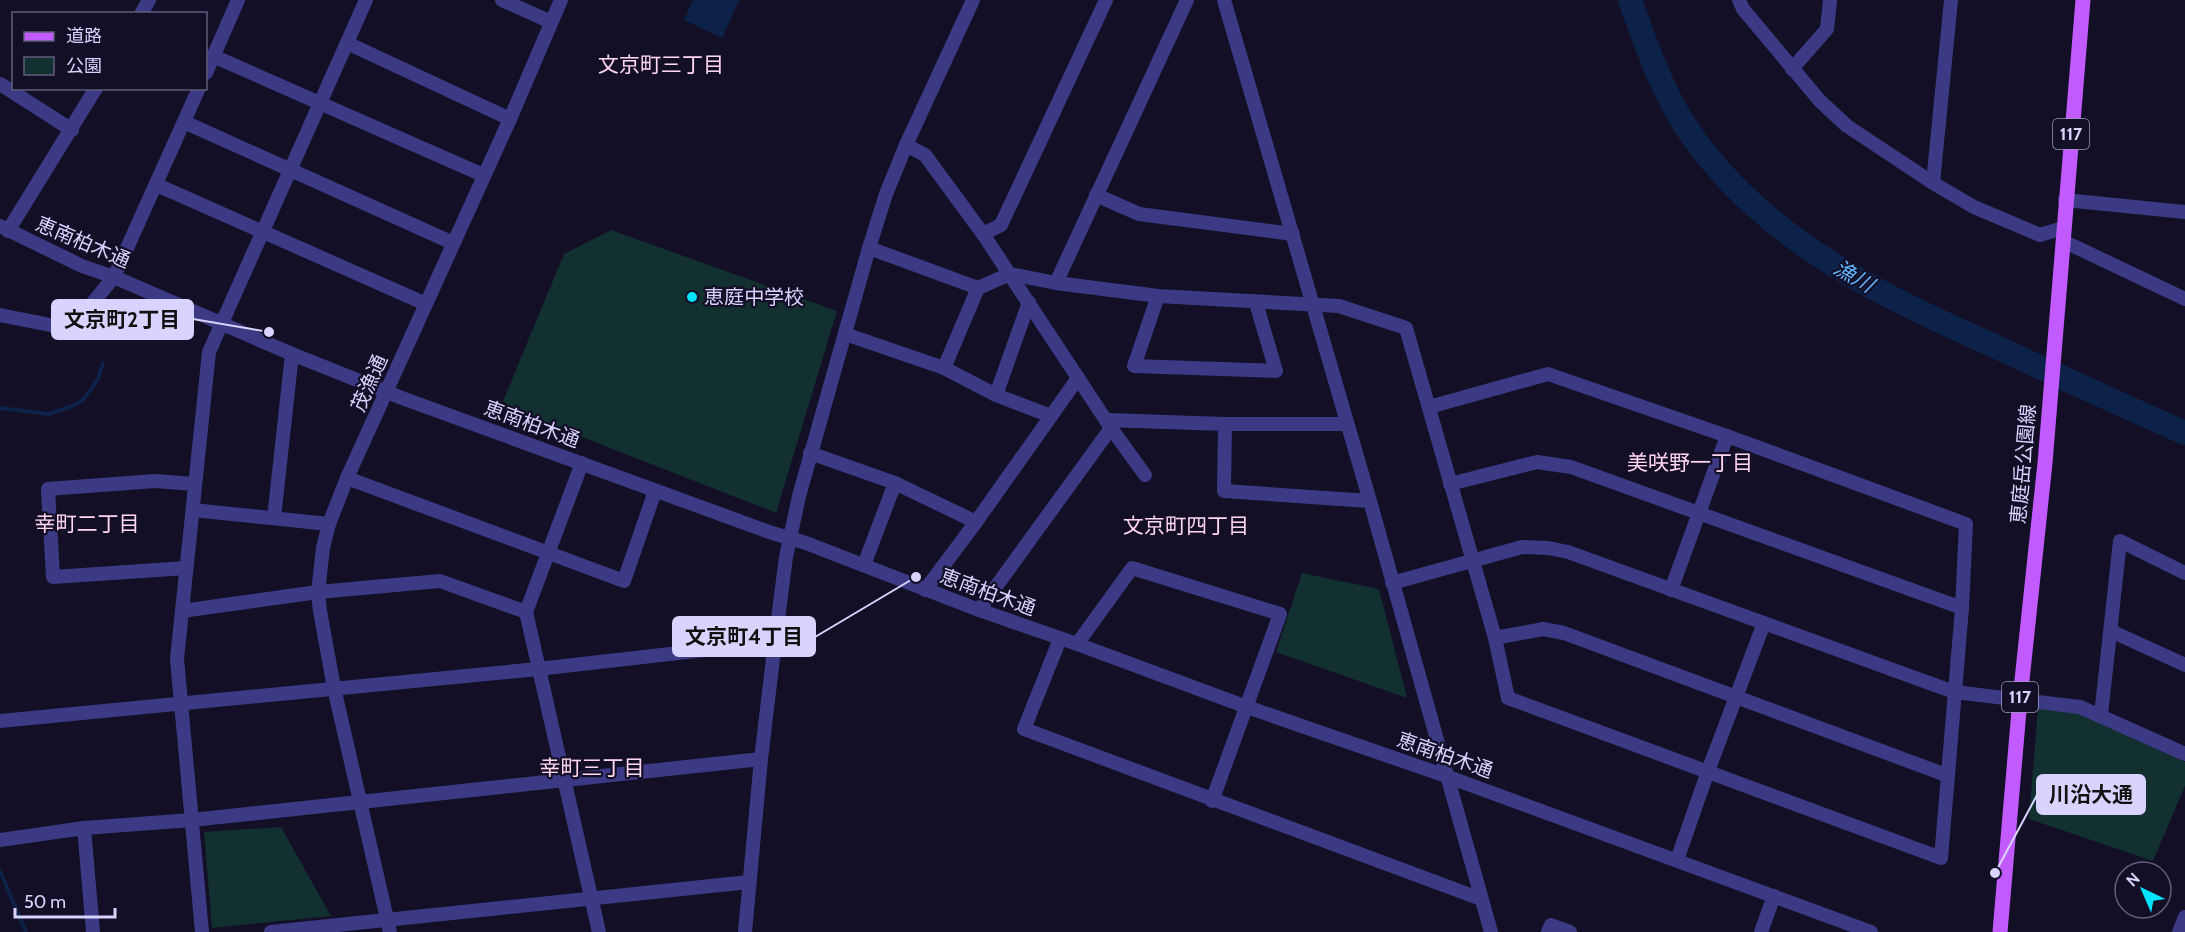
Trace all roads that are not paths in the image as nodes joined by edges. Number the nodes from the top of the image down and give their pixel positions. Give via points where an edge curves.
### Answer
1 (238, 0) edge
2 (366, 0) edge
3 (502, 0) edge
4 (561, 0) edge
5 (973, 0) edge
6 (1106, 0) edge
7 (1187, 0) edge
8 (1224, 0) edge
9 (1739, 0) edge
10 (1830, 0) edge
11 (1951, 0) edge
12 (2084, 0) edge
13 (551, 22) junction
14 (347, 43) junction
15 (213, 56) junction
16 (1792, 69) junction
17 (207, 71) edge
18 (0, 84) edge
19 (95, 90) edge
20 (198, 90) edge
21 (320, 102) junction
22 (510, 119) junction
23 (184, 122) junction
24 (72, 130) junction
25 (906, 146) junction
26 (291, 169) junction
27 (483, 175) junction
28 (1934, 183) junction
29 (157, 185) junction
30 (1096, 195) junction
31 (2066, 200) junction
32 (2185, 212) edge
33 (4, 228) edge
34 (263, 232) junction
35 (983, 234) junction
36 (1293, 234) junction
37 (2063, 235) junction
38 (453, 243) junction
39 (869, 248) junction
40 (1010, 274) junction
41 (114, 277) junction
42 (1056, 284) junction
43 (978, 288) junction
44 (1158, 296) junction
45 (2185, 299) edge
46 (1029, 302) junction
47 (1256, 303) junction
48 (426, 304) junction
49 (1313, 306) junction
50 (0, 315) edge
51 (222, 324) junction
52 (845, 334) junction
53 (292, 354) junction
54 (944, 368) junction
55 (1078, 378) junction
56 (387, 391) junction
57 (996, 395) junction
58 (1429, 407) junction
59 (1051, 416) junction
60 (1108, 424) junction
61 (1224, 424) junction
62 (1346, 424) junction
63 (1726, 436) junction
64 (810, 453) junction
65 (582, 463) junction
66 (1145, 475) dead end
67 (346, 478) junction
68 (895, 483) junction
69 (195, 484) junction
70 (1450, 484) junction
71 (655, 491) junction
72 (1370, 501) junction
73 (193, 510) junction
74 (1698, 513) junction
75 (274, 518) junction
76 (976, 522) junction
77 (329, 524) junction
78 (790, 538) junction
79 (548, 552) junction
80 (1472, 561) junction
81 (864, 565) junction
82 (186, 568) junction
83 (2185, 573) edge
84 (1392, 583) junction
85 (925, 590) junction
86 (1671, 590) junction
87 (318, 592) junction
88 (1962, 608) junction
89 (979, 610) junction
90 (182, 611) junction
91 (526, 612) junction
92 (1764, 623) junction
93 (2111, 630) junction
94 (1494, 638) junction
95 (1060, 639) junction
96 (775, 642) junction
97 (1077, 644) junction
98 (2185, 665) edge
99 (538, 669) junction
100 (334, 688) junction
101 (1954, 692) junction
102 (1736, 696) junction
103 (2020, 699) junction
104 (182, 705) junction
105 (1246, 707) junction
106 (2101, 715) junction
107 (0, 721) edge
108 (2185, 754) edge
109 (760, 759) junction
110 (1708, 771) junction
111 (1946, 775) junction
112 (1446, 776) junction
113 (564, 779) junction
114 (360, 801) junction
115 (1212, 801) junction
116 (192, 820) junction
117 (84, 828) junction
118 (0, 840) edge
119 (1677, 860) junction
120 (749, 882) junction
121 (1774, 896) junction
122 (592, 899) junction
123 (1481, 899) junction
124 (2185, 916) edge
125 (389, 926) edge
126 (93, 932) edge
127 (202, 932) edge
128 (272, 932) edge
129 (599, 932) edge
130 (745, 932) edge
131 (1491, 932) edge
132 (1548, 932) edge
133 (1570, 932) edge
134 (1761, 932) edge
135 (1871, 932) edge
136 (2000, 932) edge
137 (2179, 932) edge

1 - 15 street
2 - 14 street
3 - 13 street
4 - 13 street, 茂漁通
5 - 25 street
6 - 35 street via 1001,225
7 - 30 street
8 - 36 street
9 - 16 street
10 - 16 street via 1827,29
11 - 28 street
12 - 31 main road, 恵庭岳公園線 / 117
13 - 22 street, 茂漁通
14 - 21 street
14 - 22 street
15 - 17 street
15 - 21 street
16 - 28 street via 1847,126
18 - 24 street
19 - 24 street
20 - 23 street
21 - 26 street
21 - 27 street
22 - 27 street, 茂漁通
23 - 26 street
23 - 29 street
24 - 33 street
25 - 35 street via 925,155
25 - 39 street
26 - 34 street
26 - 38 street
27 - 38 street, 茂漁通
28 - 37 street via 1974,207 2040,235
29 - 34 street
29 - 41 street
30 - 36 street via 1139,214
30 - 42 street
31 - 32 street
31 - 37 main road, 恵庭岳公園線 / 117
33 - 41 street, 恵南柏木通
34 - 48 street
34 - 51 street
35 - 40 street
36 - 49 street
37 - 45 street
37 - 103 main road, 恵庭岳公園線 / 117 via 2045,463
38 - 48 street, 茂漁通
39 - 43 street
39 - 52 street
40 - 42 street
40 - 43 street
40 - 46 street
41 - 50 street via 71,329
41 - 51 street, 恵南柏木通
42 - 44 street
43 - 54 street
44 - 47 street
44 - 47 street via 1134,366 1276,371
46 - 55 street
46 - 57 street
47 - 49 street
48 - 56 street, 茂漁通
49 - 58 street via 1339,306 1406,328
49 - 62 street
51 - 53 street, 恵南柏木通
51 - 69 street via 209,351
52 - 54 street
52 - 64 street
53 - 56 street, 恵南柏木通
53 - 75 street
54 - 57 street
55 - 59 street
55 - 60 street
56 - 65 street, 恵南柏木通
56 - 67 street, 茂漁通
57 - 59 street
58 - 63 street via 1548,374
58 - 70 street
59 - 76 street
60 - 61 street
60 - 66 street
60 - 89 street
61 - 62 street
61 - 72 street via 1224,492
62 - 72 street
63 - 74 street
63 - 88 street via 1966,524
64 - 68 street
64 - 78 street
65 - 71 street, 恵南柏木通
65 - 79 street
67 - 77 street, 茂漁通
67 - 79 street
68 - 76 street
68 - 81 street
69 - 73 street
69 - 82 street via 155,481 48,489 53,577
70 - 74 street via 1537,462 1571,466
70 - 80 street
71 - 78 street, 恵南柏木通
71 - 79 street via 624,581
72 - 84 street
73 - 75 street
73 - 82 street
74 - 86 street
74 - 88 street
75 - 77 street
76 - 85 street
77 - 87 street, 茂漁通
78 - 81 street, 恵南柏木通
78 - 96 street
79 - 91 street
80 - 84 street
80 - 86 street via 1522,547 1548,548
80 - 94 street
81 - 85 street, 恵南柏木通
82 - 90 street
83 - 93 street via 2120,541
84 - 112 street
85 - 89 street, 恵南柏木通
86 - 92 street
87 - 90 street
87 - 91 street via 440,581
87 - 100 street, 茂漁通
88 - 101 street
89 - 95 street, 恵南柏木通
90 - 104 street via 177,659
91 - 99 street
92 - 101 street
92 - 102 street
93 - 98 street
93 - 106 street
94 - 102 street via 1543,629 1564,633
94 - 110 street via 1508,698
95 - 97 street, 恵南柏木通
95 - 115 street via 1024,729
96 - 99 street
96 - 109 street
97 - 105 street, 恵南柏木通
97 - 105 street via 1132,568 1280,614
99 - 100 street
99 - 113 street
100 - 104 street
100 - 114 street, 茂漁通
101 - 103 street
101 - 111 street
102 - 110 street
102 - 111 street
103 - 106 street via 2080,707
103 - 136 main road, 恵庭岳公園線 / 117
104 - 107 street
104 - 116 street
105 - 112 street, 恵南柏木通
105 - 115 street
106 - 108 street
109 - 113 street
109 - 120 street
110 - 111 street via 1941,858
110 - 119 street
112 - 119 street, 恵南柏木通
112 - 123 street
113 - 114 street
113 - 122 street
114 - 116 street
114 - 125 street, 茂漁通
115 - 123 street
116 - 117 street
116 - 127 street
117 - 118 street
117 - 126 street
119 - 121 street, 恵南柏木通
120 - 122 street
120 - 130 street
121 - 134 street
121 - 135 street, 恵南柏木通
122 - 125 street
122 - 129 street
123 - 131 street
124 - 137 street
125 - 128 street
132 - 133 street via 1551,925

